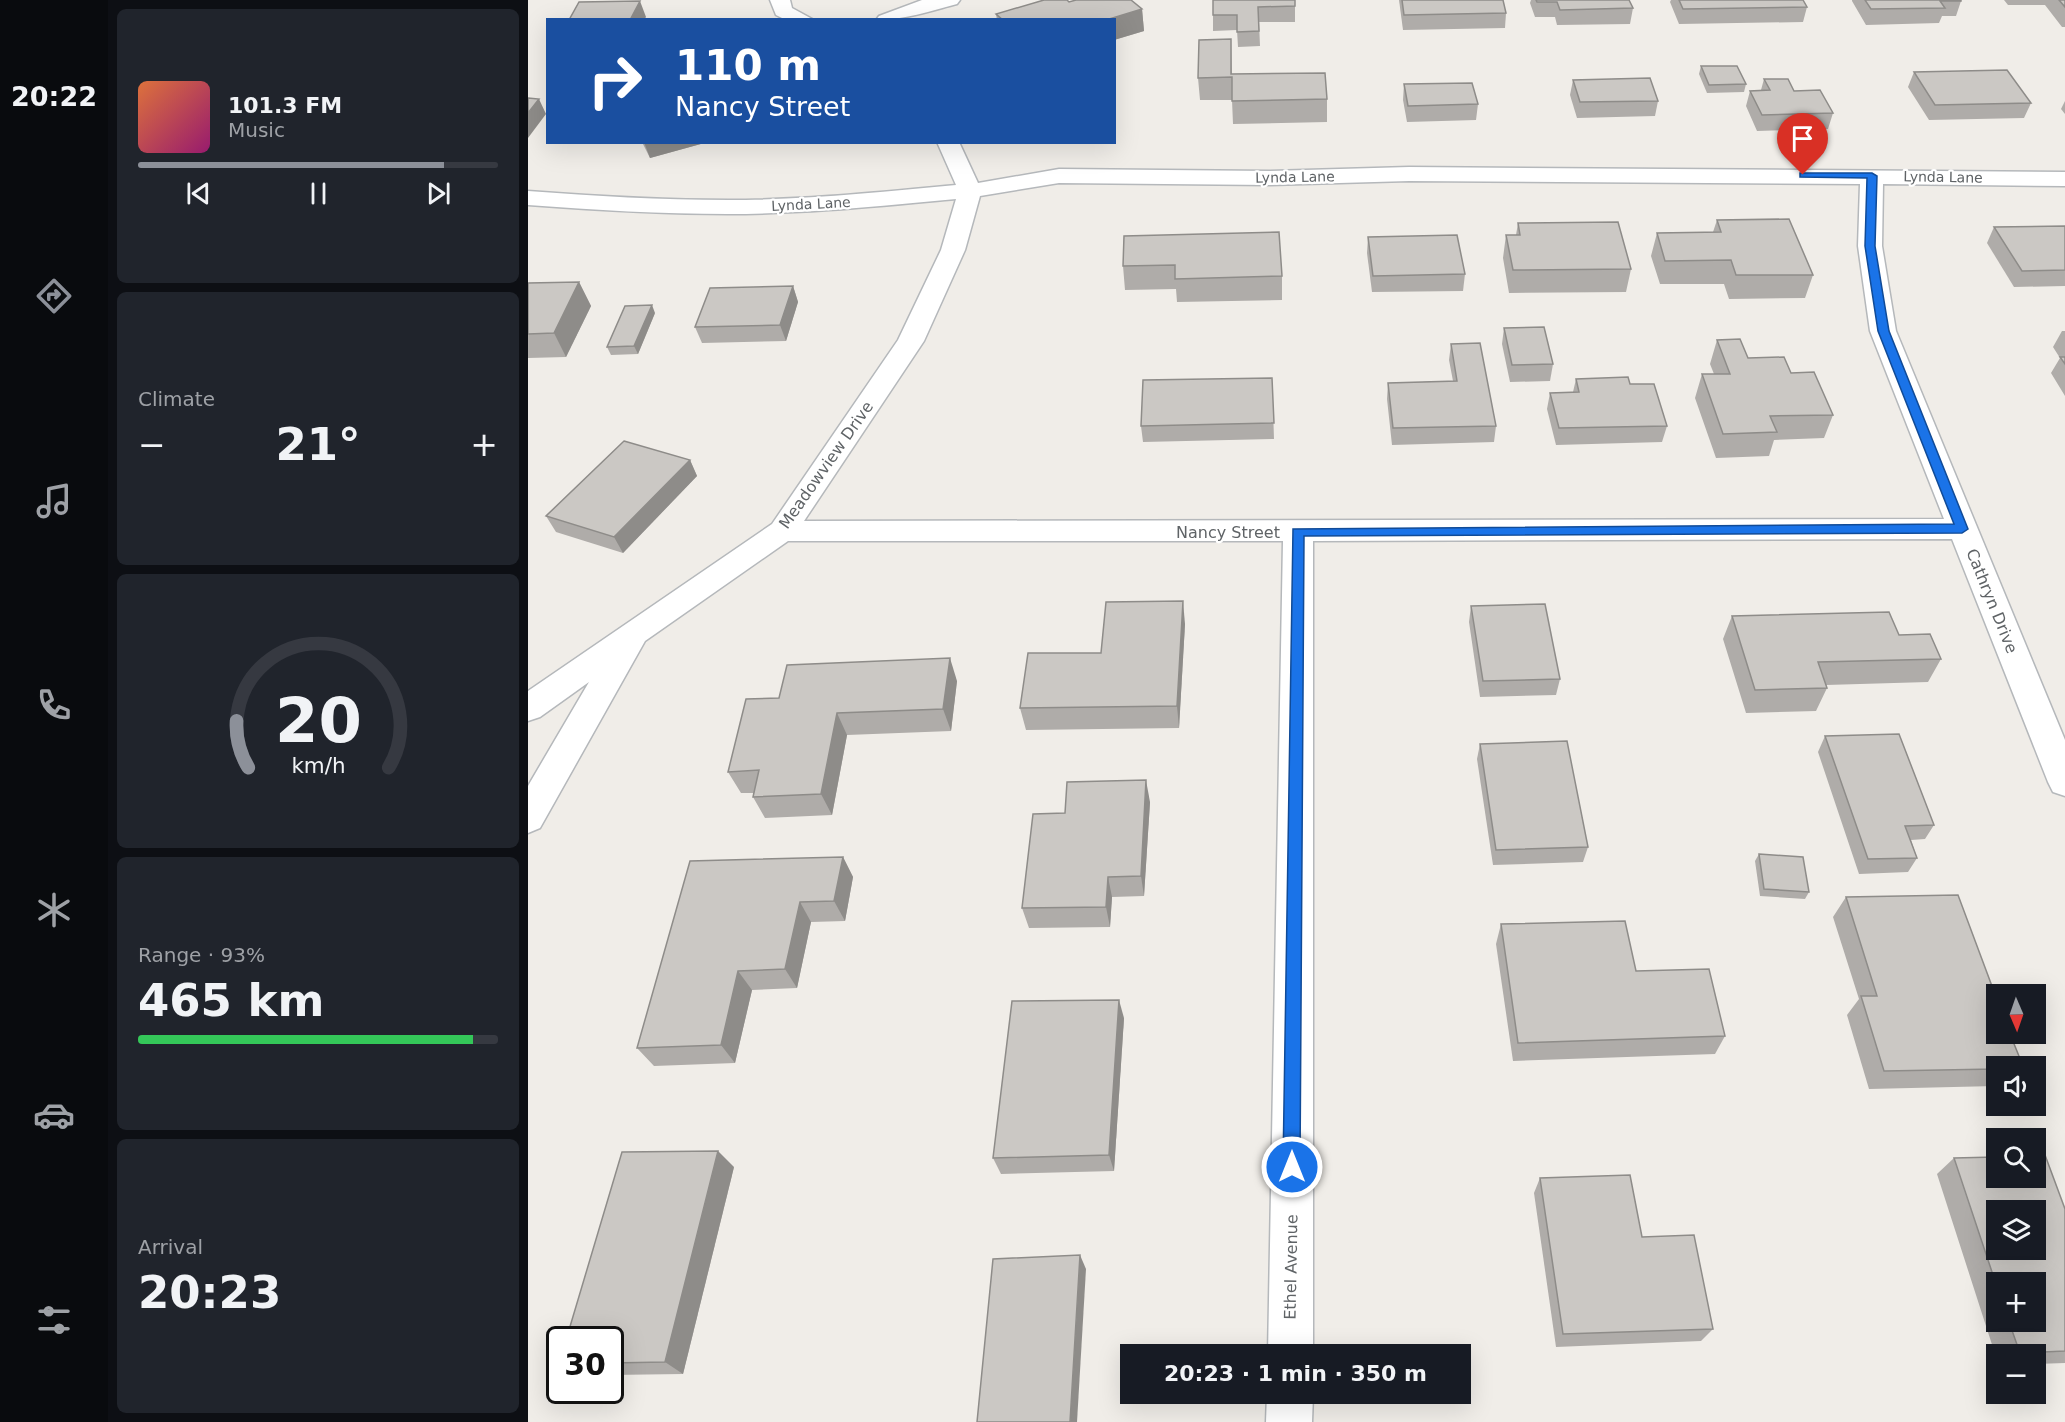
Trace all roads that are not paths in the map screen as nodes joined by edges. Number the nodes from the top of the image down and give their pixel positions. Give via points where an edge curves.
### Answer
1 (780, 0) edge
2 (950, 0) edge
3 (799, 18) edge
4 (891, 18) edge
5 (949, 144) edge
6 (1872, 176) junction
7 (2065, 179) edge
8 (970, 191) junction
9 (528, 198) edge
10 (1962, 529) junction
11 (782, 531) junction
12 (1298, 532) junction
13 (634, 633) junction
14 (528, 708) edge
15 (2065, 783) edge
16 (528, 818) edge
17 (1290, 1344) edge
18 (1290, 1404) edge
19 (1289, 1422) edge

1 - 3 street via 783,11
2 - 4 street via 916,7
5 - 8 street
6 - 7 street, Lynda Lane
6 - 8 street, Lynda Lane via 1059,176
6 - 10 street, Cathryn Drive via 1870,246 1883,331
8 - 9 street, Lynda Lane via 839,203 729,207 619,206
8 - 11 street, Meadowview Drive via 953,250 911,341
10 - 12 street, Nancy Street
10 - 15 street, Cathryn Drive
11 - 12 street, Nancy Street
11 - 13 street, Meadowview Drive
12 - 17 street, Ethel Avenue
13 - 14 street
13 - 16 street, Meadowview Drive
18 - 19 street

